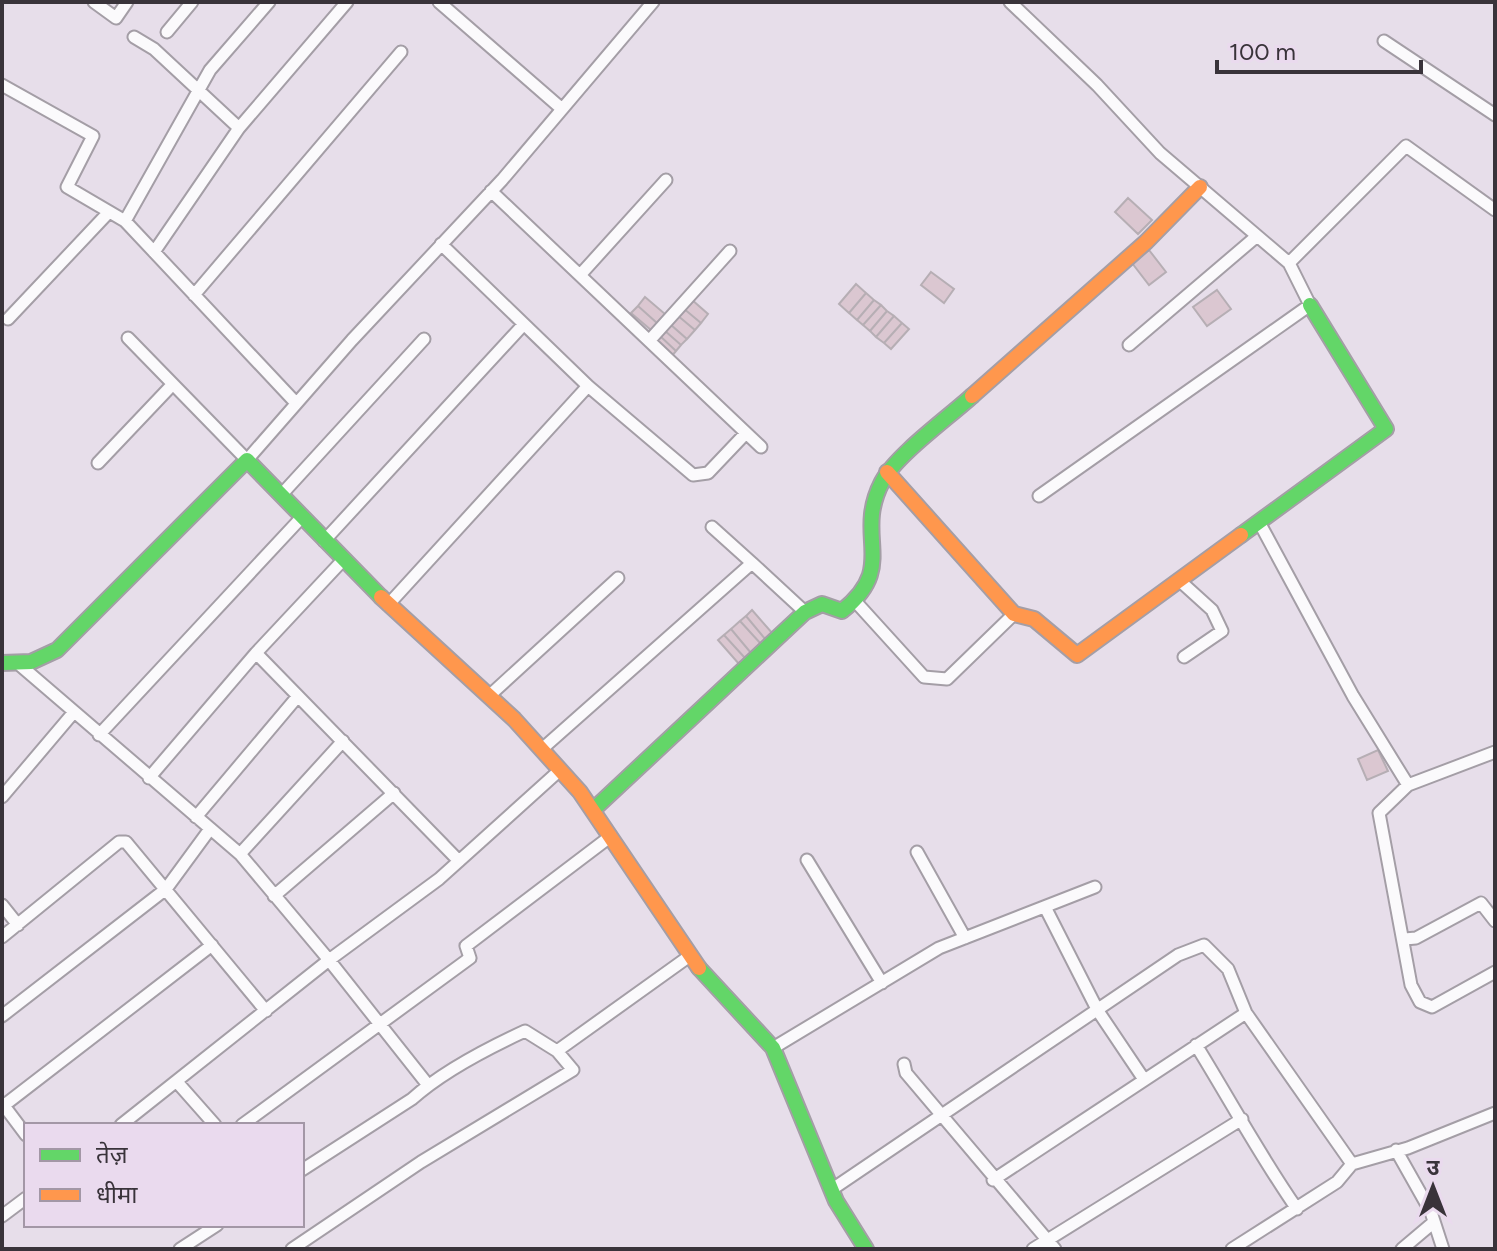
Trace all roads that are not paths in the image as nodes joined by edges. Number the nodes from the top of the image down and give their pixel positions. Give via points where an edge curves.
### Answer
1 (94, 2) edge
2 (127, 2) edge
3 (192, 2) edge
4 (269, 2) edge
5 (347, 2) edge
6 (439, 2) edge
7 (653, 2) edge
8 (1010, 2) edge
9 (167, 32) dead end
10 (134, 37) dead end
11 (1384, 41) dead end
12 (401, 52) dead end
13 (2, 85) edge
14 (198, 90) junction
15 (562, 109) junction
16 (1495, 115) edge
17 (239, 128) junction
18 (666, 180) dead end
19 (1200, 187) junction
20 (491, 191) junction
21 (1495, 210) edge
22 (109, 212) junction
23 (125, 221) junction
24 (1257, 236) junction
25 (441, 244) junction
26 (730, 251) dead end
27 (154, 252) junction
28 (1289, 263) junction
29 (581, 274) junction
30 (194, 295) junction
31 (1310, 305) junction
32 (8, 319) dead end
33 (524, 324) junction
34 (128, 338) dead end
35 (424, 339) dead end
36 (649, 341) junction
37 (1129, 345) dead end
38 (172, 385) junction
39 (588, 386) junction
40 (296, 403) junction
41 (746, 433) junction
42 (761, 447) dead end
43 (247, 460) junction
44 (98, 463) dead end
45 (887, 472) junction
46 (282, 494) junction
47 (1039, 496) dead end
48 (302, 517) junction
49 (1259, 522) junction
50 (712, 527) dead end
51 (324, 541) junction
52 (343, 560) junction
53 (752, 563) junction
54 (618, 578) dead end
55 (1180, 581) junction
56 (855, 601) junction
57 (388, 605) junction
58 (805, 612) junction
59 (1014, 614) junction
60 (256, 653) junction
61 (1184, 657) dead end
62 (2, 663) edge
63 (21, 666) junction
64 (298, 696) junction
65 (489, 696) junction
66 (74, 712) junction
67 (99, 735) junction
68 (343, 741) junction
69 (542, 749) junction
70 (1495, 752) edge
71 (560, 770) junction
72 (149, 778) junction
73 (1408, 785) junction
74 (394, 793) junction
75 (2, 797) edge
76 (593, 810) junction
77 (196, 817) junction
78 (210, 829) junction
79 (611, 836) junction
80 (917, 852) dead end
81 (240, 854) junction
82 (807, 860) dead end
83 (459, 861) junction
84 (1095, 887) dead end
85 (166, 889) junction
86 (274, 896) junction
87 (2, 905) edge
88 (1045, 907) junction
89 (1495, 921) edge
90 (18, 925) junction
91 (2, 937) edge
92 (965, 938) junction
93 (1405, 939) junction
94 (212, 945) junction
95 (691, 955) junction
96 (329, 960) junction
97 (1495, 972) edge
98 (882, 983) junction
99 (266, 1011) junction
100 (1098, 1011) junction
101 (1246, 1013) junction
102 (2, 1016) edge
103 (380, 1024) junction
104 (1196, 1045) junction
105 (773, 1048) junction
106 (557, 1051) junction
107 (904, 1064) dead end
108 (1143, 1078) junction
109 (177, 1082) junction
110 (428, 1085) junction
111 (3, 1105) edge
112 (1495, 1113) edge
113 (941, 1117) junction
114 (1242, 1119) junction
115 (129, 1123) edge
116 (213, 1123) edge
117 (245, 1123) edge
118 (24, 1132) edge
119 (1396, 1150) junction
120 (1352, 1164) junction
121 (304, 1169) edge
122 (993, 1180) junction
123 (831, 1190) junction
124 (24, 1200) edge
125 (1297, 1209) junction
126 (2, 1216) edge
127 (1434, 1222) junction
128 (214, 1227) edge
129 (1048, 1237) junction
130 (180, 1249) edge
131 (292, 1249) edge
132 (866, 1249) edge
133 (1033, 1249) edge
134 (1055, 1249) edge
135 (1232, 1249) edge
136 (1402, 1249) edge
137 (1443, 1249) edge

1 - 2 street via 116,18
3 - 9 street
4 - 14 street
5 - 17 street
6 - 15 street
7 - 15 street
8 - 19 street
10 - 14 street
11 - 16 street
12 - 30 street
13 - 22 street via 93,136 67,187
14 - 17 street
14 - 23 street
15 - 20 street
17 - 27 street
18 - 29 street
19 - 24 street
19 - 45 street via 1146,242
20 - 25 street
20 - 29 street
21 - 28 street via 1406,146
22 - 23 street
22 - 32 street
23 - 27 street
24 - 28 street
24 - 37 street
25 - 33 street
25 - 40 street
26 - 36 street
27 - 30 street
28 - 31 street
29 - 36 street
30 - 40 street
31 - 47 street
31 - 49 street via 1386,429
33 - 39 street
33 - 51 street
34 - 38 street
35 - 46 street
36 - 41 street
38 - 43 street
38 - 44 street
39 - 41 street via 693,475 708,473
39 - 57 street
40 - 43 street
41 - 42 street
43 - 46 street
43 - 63 street via 57,650
45 - 56 street via 869,522 870,583
45 - 59 street
46 - 48 street
48 - 51 street
48 - 67 street
49 - 55 street
49 - 73 street
50 - 53 street
51 - 52 street
52 - 57 street
52 - 60 street
53 - 58 street
53 - 69 street
54 - 65 street
55 - 59 street via 1077,655 1034,619
55 - 61 street via 1212,610 1222,631
56 - 58 street via 842,611 822,604
56 - 59 street via 924,677 947,679
57 - 65 street
58 - 76 street
60 - 64 street
60 - 72 street
62 - 63 street
63 - 66 street
64 - 68 street
64 - 77 street
65 - 69 street
66 - 67 street
66 - 75 street
67 - 72 street
68 - 74 street
68 - 81 street
69 - 71 street
70 - 73 street
71 - 76 street
71 - 83 street
72 - 77 street
73 - 93 street via 1379,813
74 - 83 street
74 - 86 street
76 - 79 street
77 - 78 street
78 - 81 street
78 - 85 street
79 - 95 street
79 - 103 street via 466,946 470,958
80 - 92 street
81 - 86 street
82 - 98 street
83 - 96 street
84 - 88 street
85 - 90 street via 132,847 119,842
85 - 94 street
85 - 102 street
86 - 96 street
87 - 90 street
88 - 92 street
88 - 100 street
89 - 93 street via 1481,903
90 - 91 street
92 - 98 street
93 - 97 street via 1411,985 1426,1007
94 - 99 street
94 - 111 street
95 - 105 street
95 - 106 street
96 - 99 street
96 - 103 street
98 - 105 street
99 - 109 street
100 - 101 street via 1178,955 1204,945 1228,969
100 - 108 street
100 - 113 street
101 - 104 street
101 - 120 street
103 - 110 street
103 - 117 street
104 - 108 street
104 - 114 street
105 - 123 street
106 - 110 street via 525,1031
106 - 131 street via 573,1070 421,1162
107 - 113 street
108 - 122 street
109 - 115 street
109 - 116 street
110 - 121 street
111 - 118 street
112 - 119 street
113 - 122 street
113 - 123 street
114 - 125 street
114 - 129 street
119 - 120 street
119 - 127 street
120 - 125 street via 1337,1182
122 - 129 street
123 - 132 street
124 - 126 street
125 - 135 street
127 - 136 street
127 - 137 street
128 - 130 street
129 - 133 street
129 - 134 street

